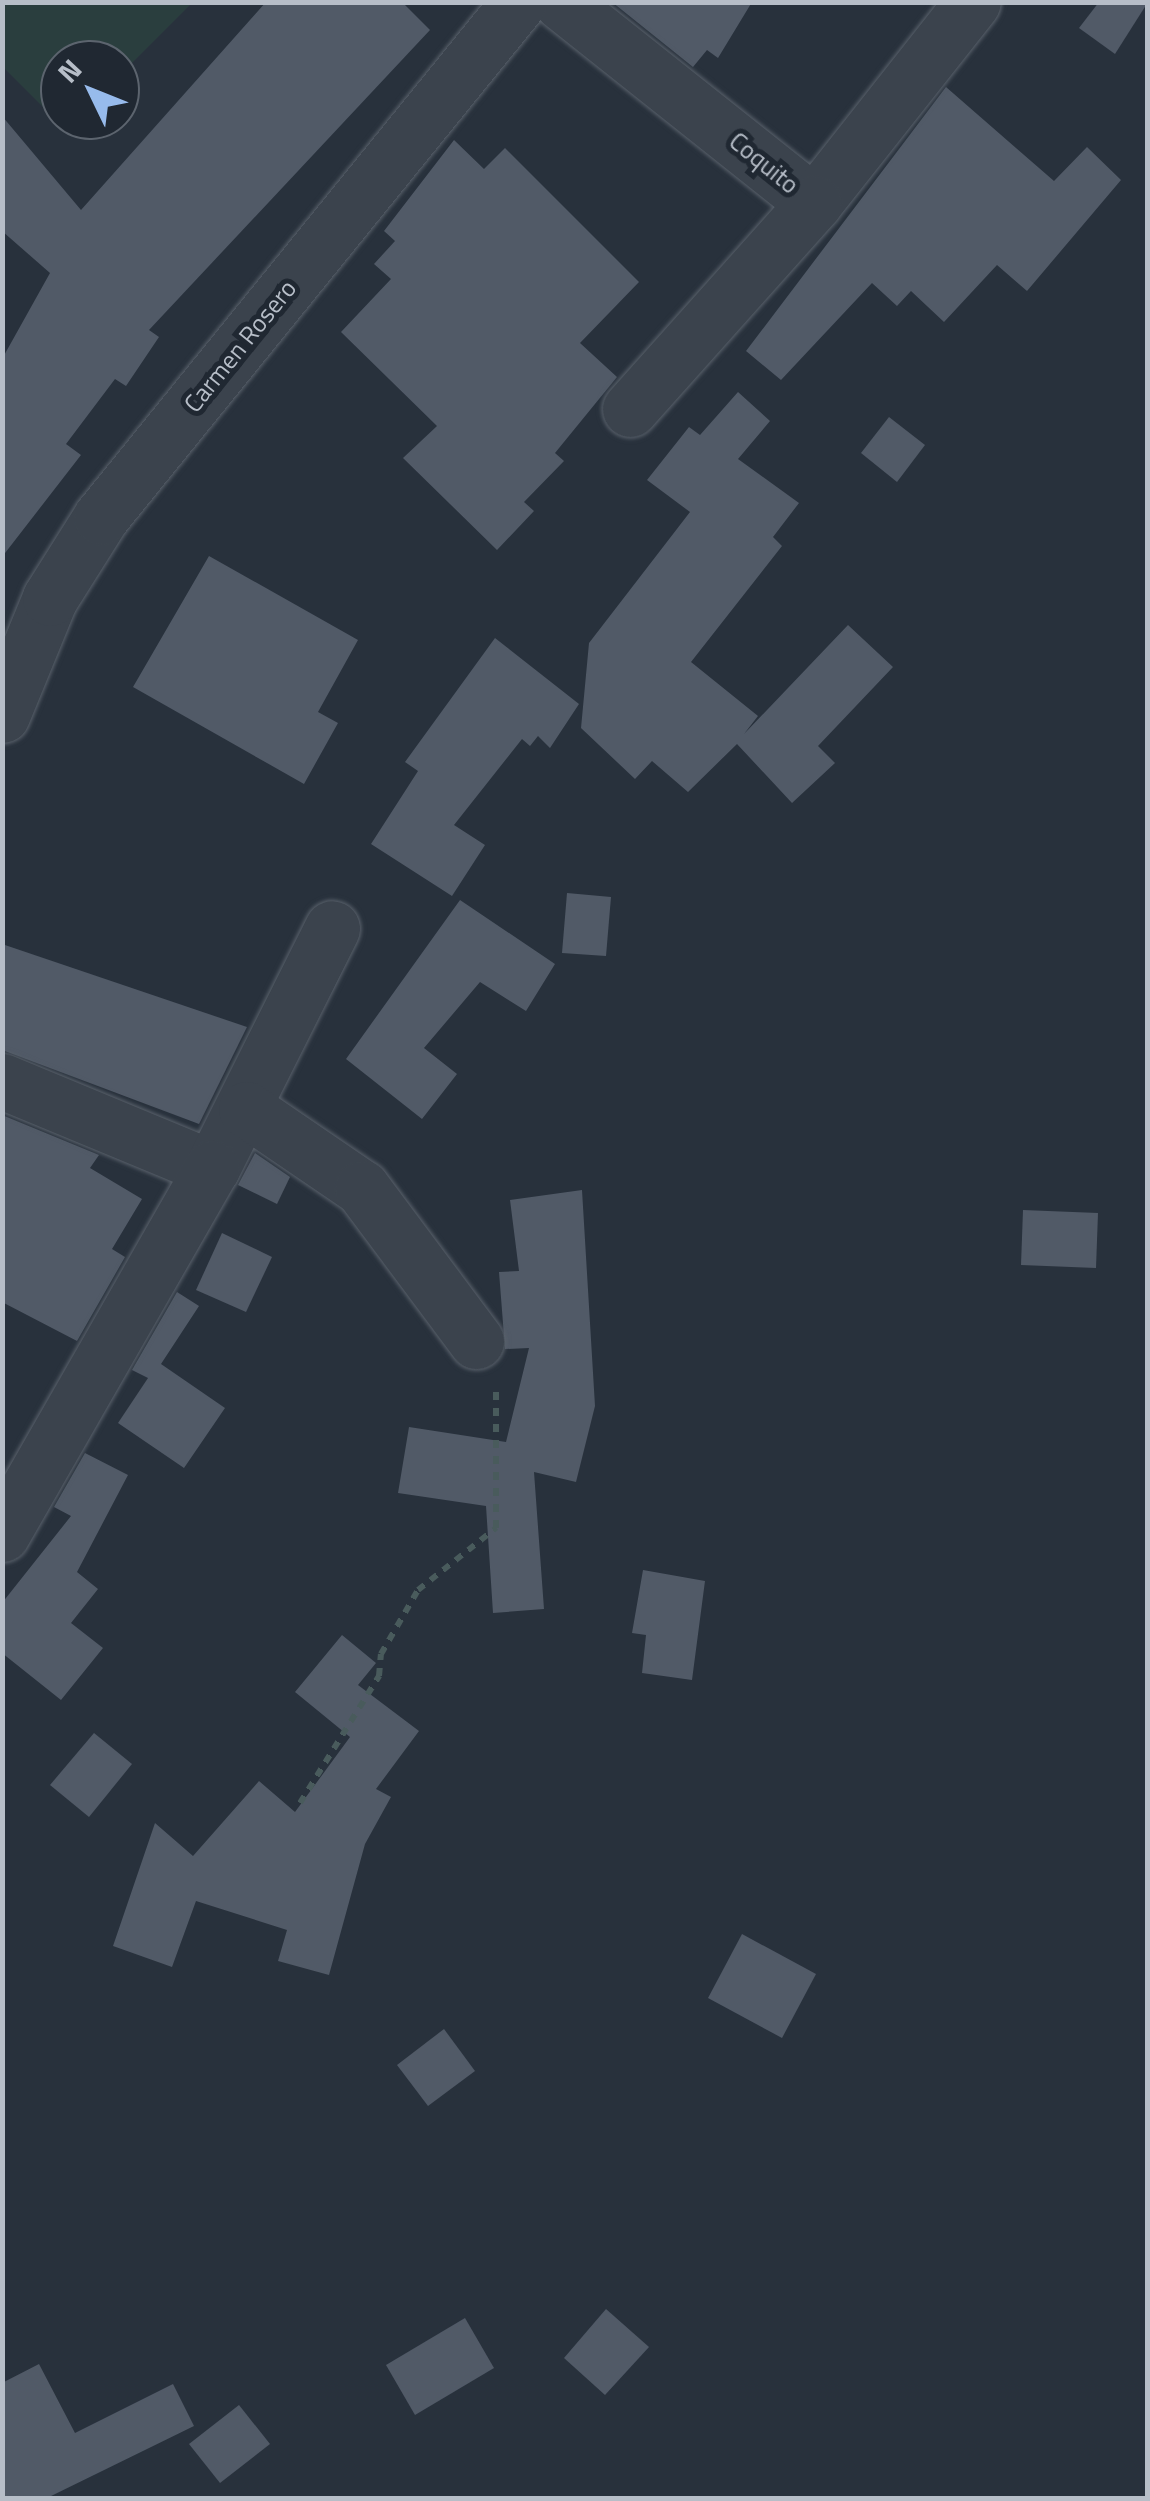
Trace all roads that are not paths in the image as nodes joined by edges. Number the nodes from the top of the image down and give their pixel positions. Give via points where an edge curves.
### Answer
1 (519, 2) edge
2 (561, 2) edge
3 (973, 2) edge
4 (814, 202) junction
5 (630, 410) dead end
6 (2, 715) edge
7 (332, 928) dead end
8 (2, 1081) edge
9 (246, 1109) junction
10 (212, 1168) junction
11 (476, 1341) road end
12 (2, 1534) edge

1 - 6 street, Carmen Rosero via 101,517 50,598
2 - 4 street, Coquito
3 - 4 street, Coquito
4 - 5 street
7 - 9 street
8 - 10 street
9 - 10 street
9 - 11 street via 362,1188
10 - 12 street

